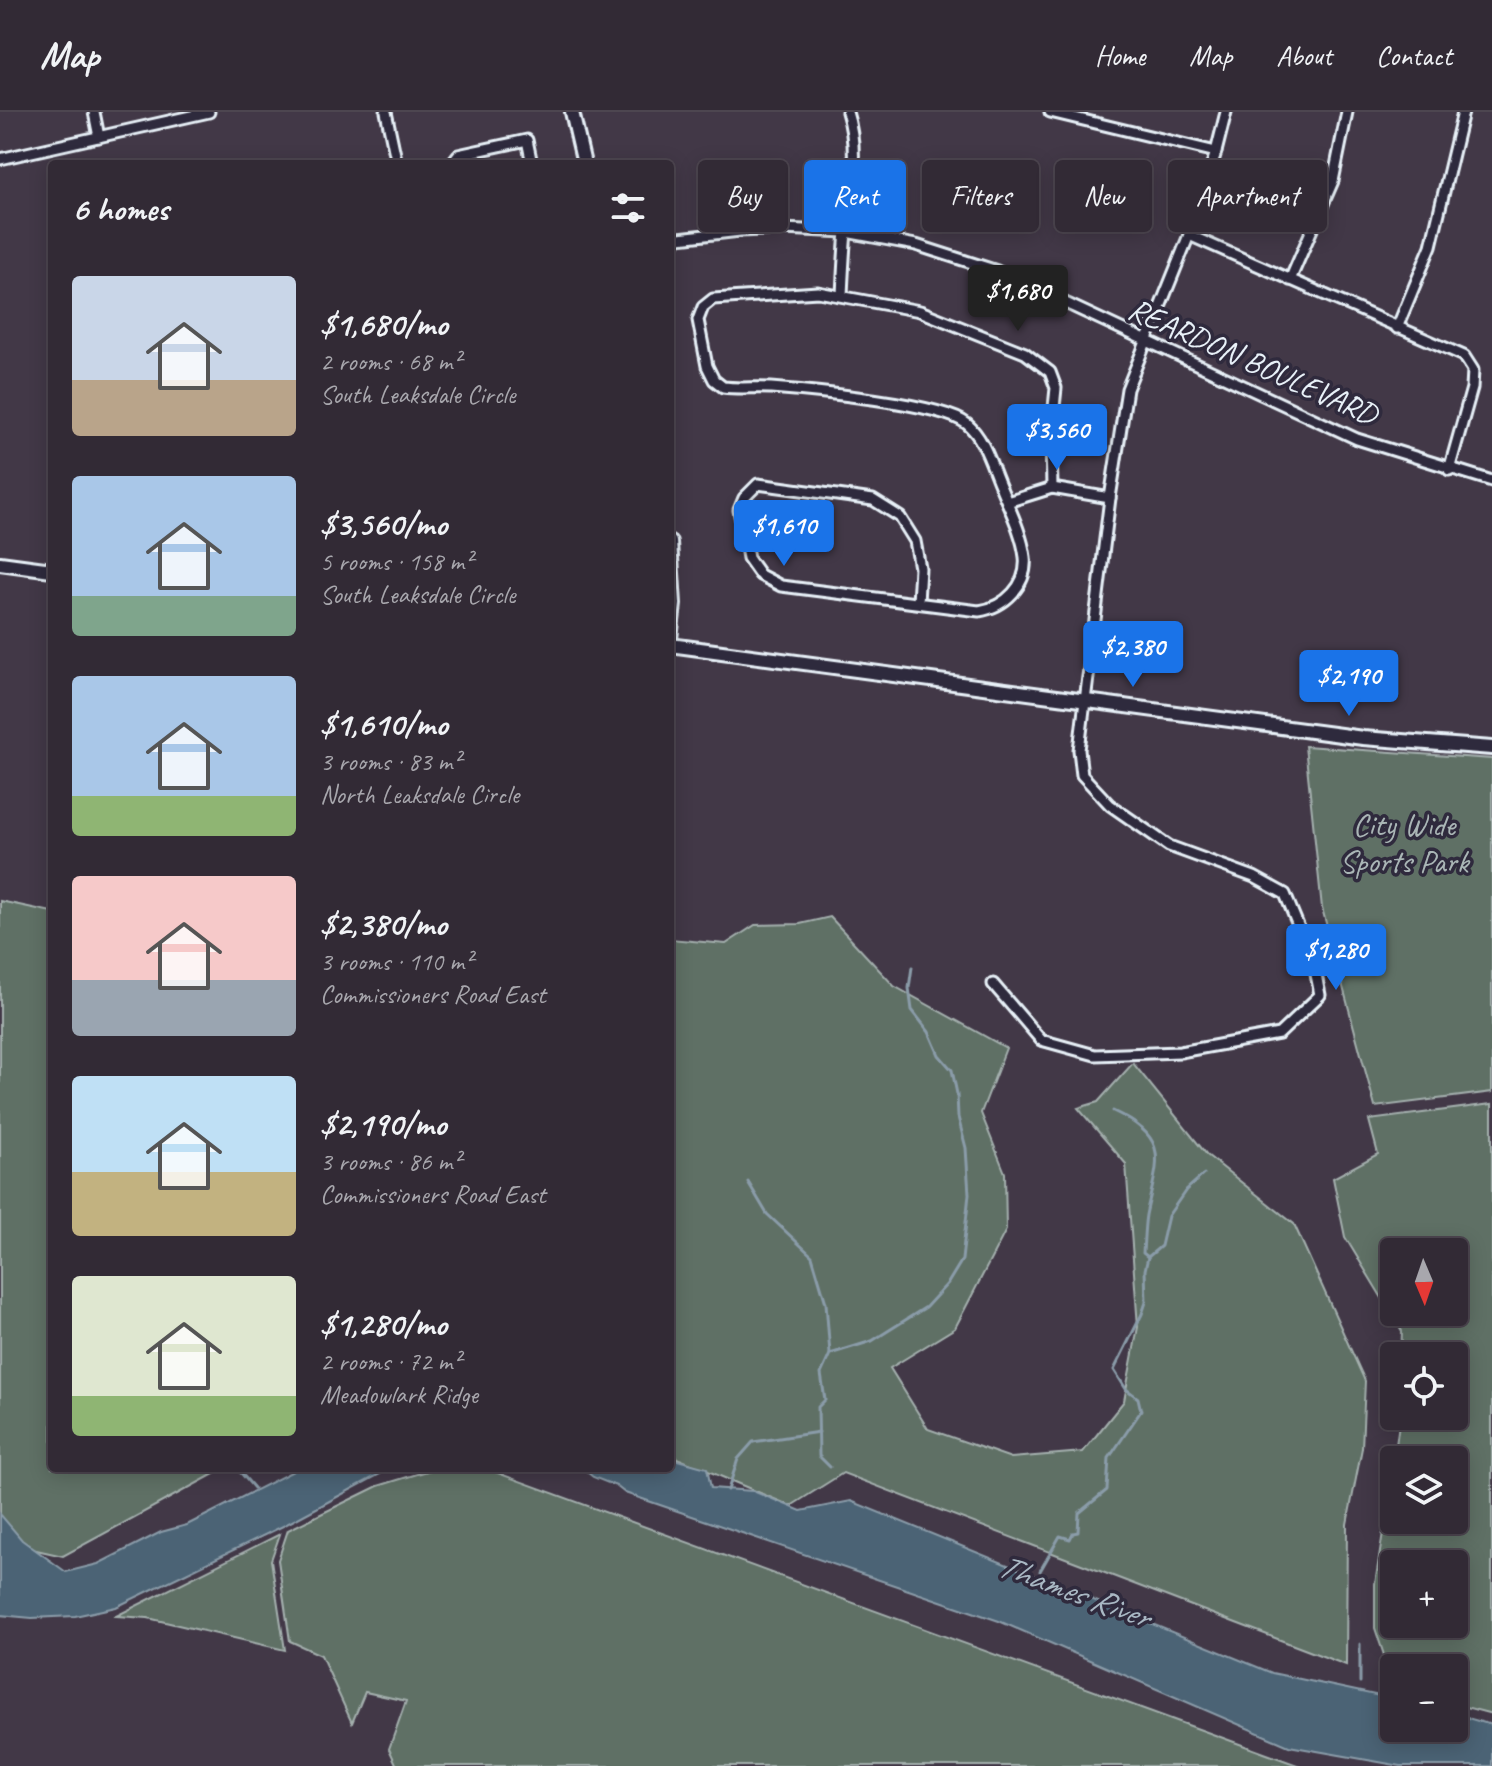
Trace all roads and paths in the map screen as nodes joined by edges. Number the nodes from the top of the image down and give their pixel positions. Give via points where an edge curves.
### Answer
1 (94, 112) edge
2 (209, 112) edge
3 (386, 112) edge
4 (572, 112) edge
5 (847, 112) edge
6 (1050, 112) edge
7 (1226, 112) edge
8 (1347, 112) edge
9 (1463, 112) edge
10 (99, 137) junction
11 (1216, 152) junction
12 (0, 159) edge
13 (396, 160) edge
14 (454, 160) edge
15 (531, 160) edge
16 (583, 160) edge
17 (855, 160) edge
18 (804, 231) edge
19 (846, 232) joint
20 (1189, 235) junction
21 (674, 239) edge
22 (1290, 280) junction
23 (842, 295) junction
24 (1397, 328) junction
25 (1145, 342) junction
26 (1449, 470) junction
27 (1492, 481) edge
28 (1052, 488) junction
29 (1110, 498) junction
30 (1007, 502) junction
31 (0, 563) edge
32 (48, 569) edge
33 (918, 602) junction
34 (674, 646) edge
35 (1086, 701) junction
36 (1492, 748) edge
37 (993, 984) dead end

1 - 10 street
2 - 10 street
3 - 13 street
4 - 16 main road
5 - 17 street
6 - 11 street via 1102,119
7 - 11 street
8 - 22 street via 1333,181
9 - 24 street via 1431,246
10 - 12 street
11 - 20 street
14 - 15 street via 527,140
18 - 21 street, REARDON BOULEVARD
19 - 23 street
19 - 25 street, REARDON BOULEVARD via 916,245 997,271
20 - 22 street
20 - 25 street
22 - 24 street
23 - 28 street via 920,311 1025,353 1050,372 1056,388
23 - 30 street via 713,299 698,320 714,380 736,389 800,391 944,412 970,427 982,444
24 - 26 street via 1464,356 1473,370
25 - 26 street, REARDON BOULEVARD via 1357,439
25 - 29 street via 1127,389
26 - 27 street, REARDON BOULEVARD
28 - 29 street
28 - 30 street
29 - 35 street
30 - 33 street via 1025,560 1013,595 979,611
31 - 32 main road
33 - 33 street via 781,586 760,575 748,558 739,510 744,498 758,484 873,500 900,517 915,541
34 - 35 main road
35 - 36 main road via 1363,738
35 - 37 street via 1079,750 1082,775 1110,805 1169,846 1285,894 1314,964 1320,995 1279,1034 1180,1052 1095,1055 1041,1040

